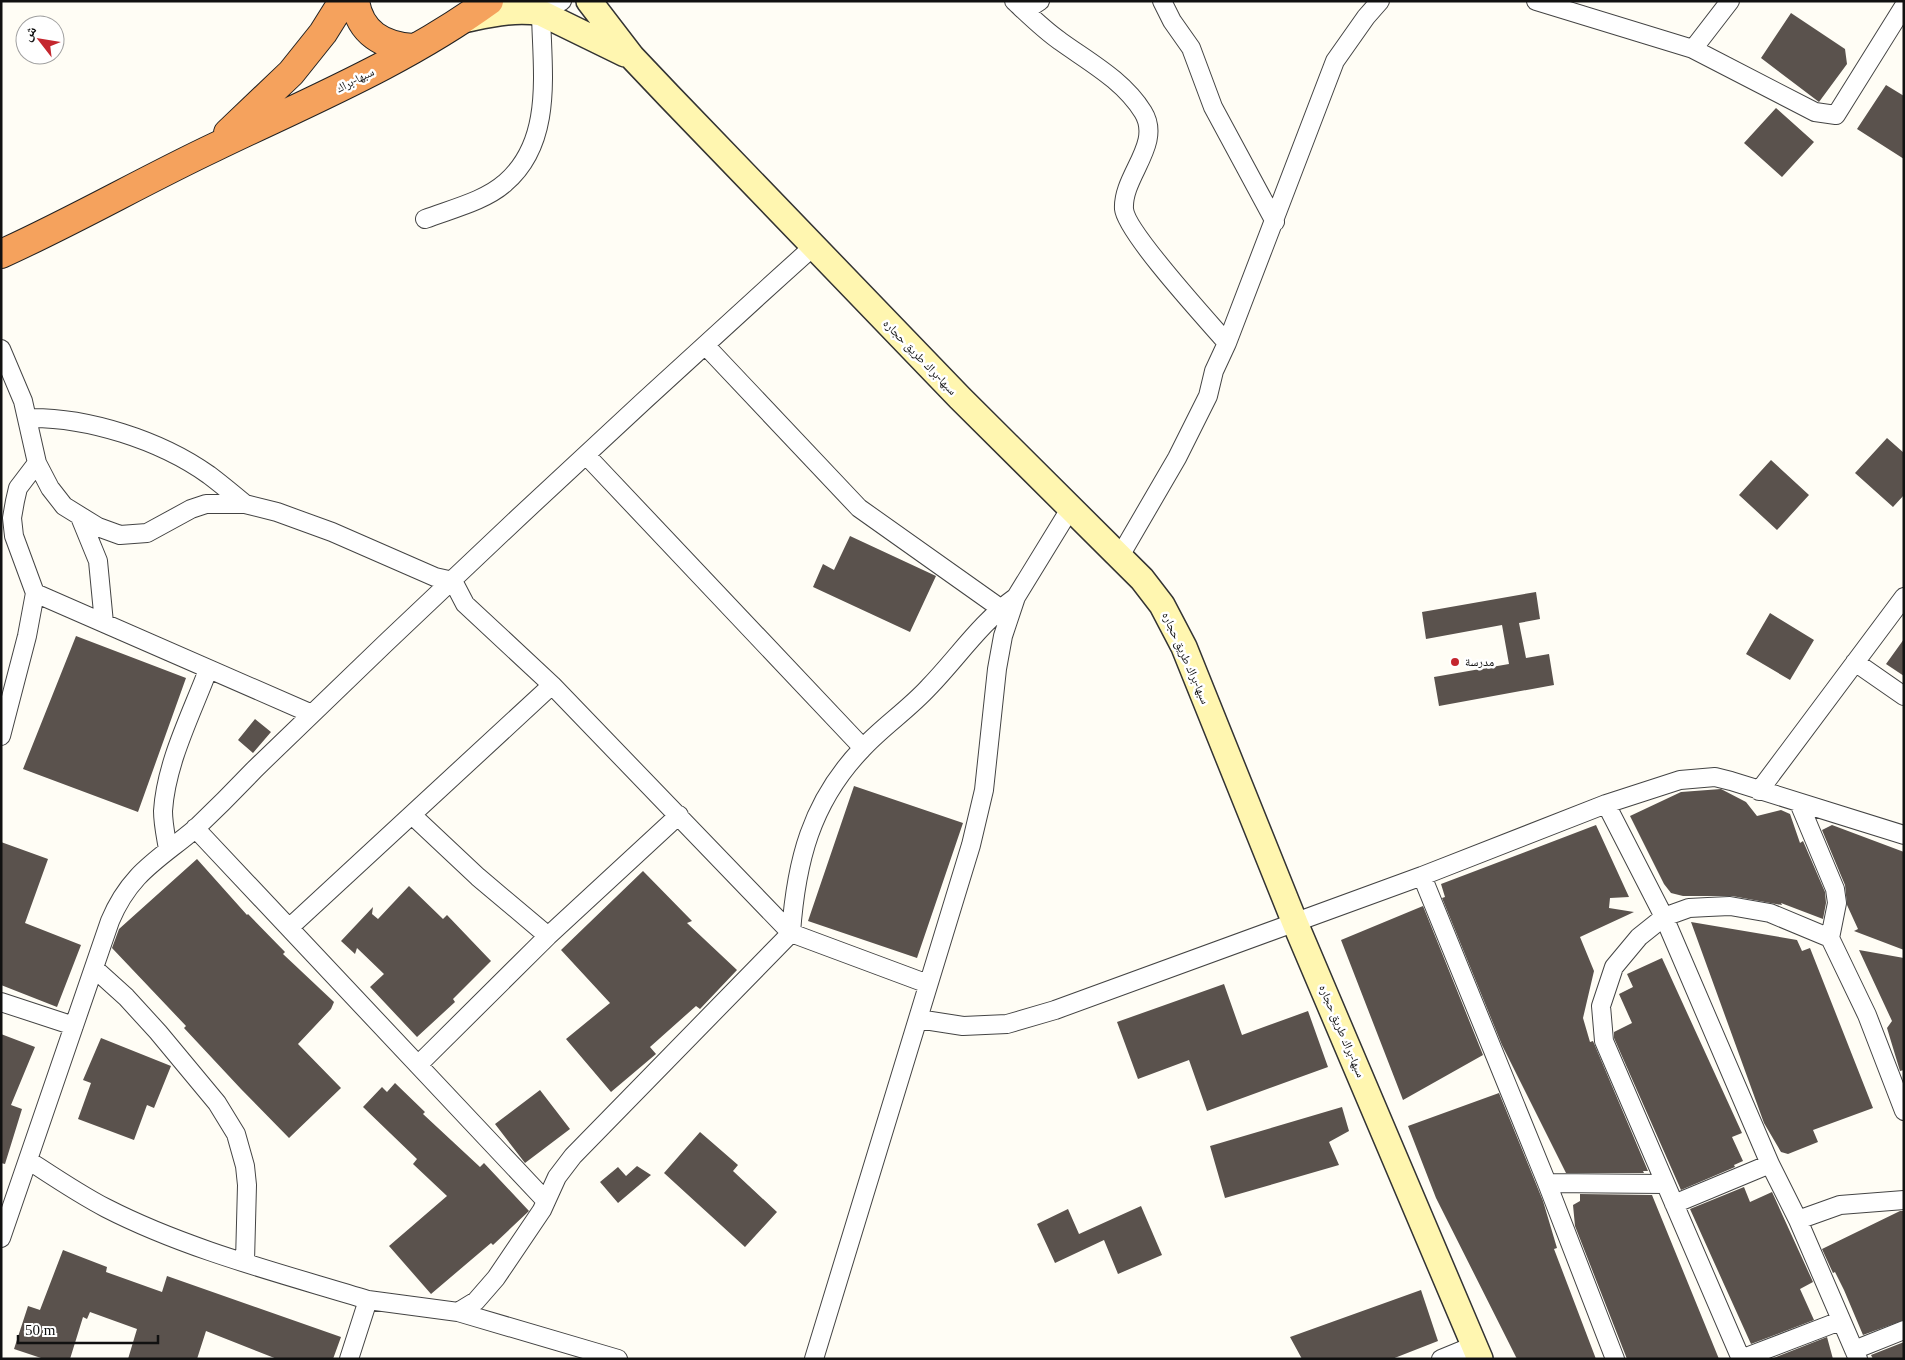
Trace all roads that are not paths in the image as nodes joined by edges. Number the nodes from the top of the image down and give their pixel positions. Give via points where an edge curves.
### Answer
1 (343, 1) edge
2 (355, 1) edge
3 (489, 1) edge
4 (562, 1) edge
5 (589, 1) edge
6 (1162, 1) edge
7 (1380, 1) edge
8 (1536, 1) edge
9 (1730, 1) edge
10 (1026, 5) edge
11 (1904, 6) edge
12 (541, 13) junction
13 (462, 20) junction
14 (413, 48) junction
15 (1693, 48) junction
16 (632, 57) junction
17 (214, 147) junction
18 (425, 219) dead end
19 (1275, 222) junction
20 (814, 246) junction
21 (1, 254) edge
22 (1227, 343) junction
23 (705, 345) junction
24 (1, 349) edge
25 (28, 418) junction
26 (586, 455) junction
27 (38, 463) junction
28 (245, 504) junction
29 (1070, 509) junction
30 (80, 517) junction
31 (1120, 556) junction
32 (453, 581) junction
33 (35, 593) junction
34 (1016, 597) junction
35 (1904, 597) edge
36 (1000, 608) junction
37 (104, 623) junction
38 (1855, 662) junction
39 (208, 670) junction
40 (552, 685) junction
41 (1904, 696) edge
42 (312, 714) junction
43 (1, 736) edge
44 (863, 748) junction
45 (1759, 791) junction
46 (1799, 803) junction
47 (1606, 804) junction
48 (412, 815) junction
49 (679, 815) junction
50 (195, 828) junction
51 (1904, 835) edge
52 (168, 849) junction
53 (1422, 876) junction
54 (1664, 917) junction
55 (1295, 923) junction
56 (289, 928) junction
57 (791, 934) junction
58 (548, 936) junction
59 (1830, 938) junction
60 (95, 969) junction
61 (928, 984) junction
62 (1, 1002) edge
63 (918, 1018) junction
64 (74, 1026) junction
65 (418, 1065) junction
66 (1904, 1111) edge
67 (28, 1160) junction
68 (1770, 1164) junction
69 (1547, 1183) junction
70 (1665, 1184) junction
71 (1904, 1200) edge
72 (546, 1201) junction
73 (1674, 1204) junction
74 (1798, 1220) junction
75 (1, 1238) edge
76 (245, 1261) junction
77 (368, 1300) junction
78 (458, 1312) junction
79 (1840, 1321) junction
80 (1904, 1330) edge
81 (1477, 1352) edge
82 (1856, 1354) edge
83 (350, 1359) edge
84 (618, 1359) edge
85 (814, 1359) edge
86 (1441, 1359) edge
87 (1615, 1359) edge
88 (1741, 1359) edge

1 - 17 highway, سبها-براك via 323,33 291,73
2 - 14 highway via 357,13 366,28 379,40 395,47
3 - 13 highway, سبها-براك
4 - 12 street
5 - 16 main road, سبها-براك طريق حجاره
6 - 19 street via 1191,48 1214,107
7 - 19 street via 1335,61
8 - 15 street
9 - 15 street
10 - 22 street via 1058,40 1102,69 1144,113 1148,140 1126,191 1124,210 1129,224
11 - 15 street via 1836,115 1816,112
12 - 13 main road, سبها-براك طريق حجاره via 509,12
12 - 16 main road, سبها-براك طريق حجاره
12 - 18 street via 541,110 539,129 532,147 506,183 492,192
13 - 14 highway, سبها-براك
14 - 17 highway, سبها-براك via 300,108
16 - 20 main road, سبها-براك طريق حجاره
17 - 21 highway, سبها-براك
19 - 22 street
20 - 23 street
20 - 29 main road, سبها-براك طريق حجاره
22 - 31 street via 1214,371 1208,396 1177,458
23 - 26 street
23 - 36 street via 859,508
24 - 25 street
25 - 27 street
25 - 28 street via 71,420 145,442 208,474
26 - 32 street
26 - 44 street
27 - 30 street via 56,498
27 - 33 street via 18,488 12,518 20,554
28 - 30 street via 206,504 146,533 131,536 108,532
28 - 32 street via 332,532 435,577
29 - 31 main road, سبها-براك طريق حجاره
29 - 34 street
30 - 37 street via 98,561
31 - 55 main road, سبها-براك طريق حجاره via 1162,605 1184,647
32 - 40 street via 465,604
32 - 42 street
33 - 37 street
33 - 43 street
34 - 36 street
34 - 61 street via 999,654 982,799
35 - 38 street
36 - 44 street via 930,687
37 - 39 street
38 - 41 street
38 - 45 street
39 - 42 street
39 - 52 street via 168,781 163,813
40 - 48 street
40 - 49 street
42 - 50 street
44 - 57 street via 835,779 823,800 799,868
45 - 46 street
45 - 47 street via 1715,777 1698,778 1680,780
46 - 51 street
46 - 59 street via 1837,896
47 - 53 street
47 - 54 street
48 - 56 street
48 - 58 street
49 - 57 street
49 - 58 street
50 - 52 street
50 - 56 street
52 - 60 street via 125,890 110,921
53 - 55 street
53 - 69 street
54 - 59 street via 1689,908 1730,906 1782,917
54 - 68 street
54 - 70 street via 1639,937 1614,967 1606,988 1601,1021 1604,1041
55 - 63 street via 1055,1010 1007,1024 963,1026
55 - 81 main road, سبها-براك طريق حجاره
56 - 65 street
57 - 61 street
57 - 72 street via 573,1156 557,1177
58 - 65 street
59 - 66 street via 1867,1015
60 - 64 street
60 - 76 street via 158,1032 217,1103 236,1134 246,1166
61 - 63 street
62 - 64 street
63 - 85 street
64 - 67 street
65 - 72 street
67 - 75 street
67 - 76 street via 113,1212 170,1236
68 - 73 street
68 - 74 street
69 - 70 street
69 - 87 street
70 - 73 street
71 - 74 street via 1840,1205
72 - 78 street via 496,1278 476,1301
73 - 88 street
74 - 79 street
76 - 77 street
77 - 78 street
77 - 83 street
78 - 84 street
79 - 82 street
79 - 88 street
80 - 82 street
81 - 86 street

